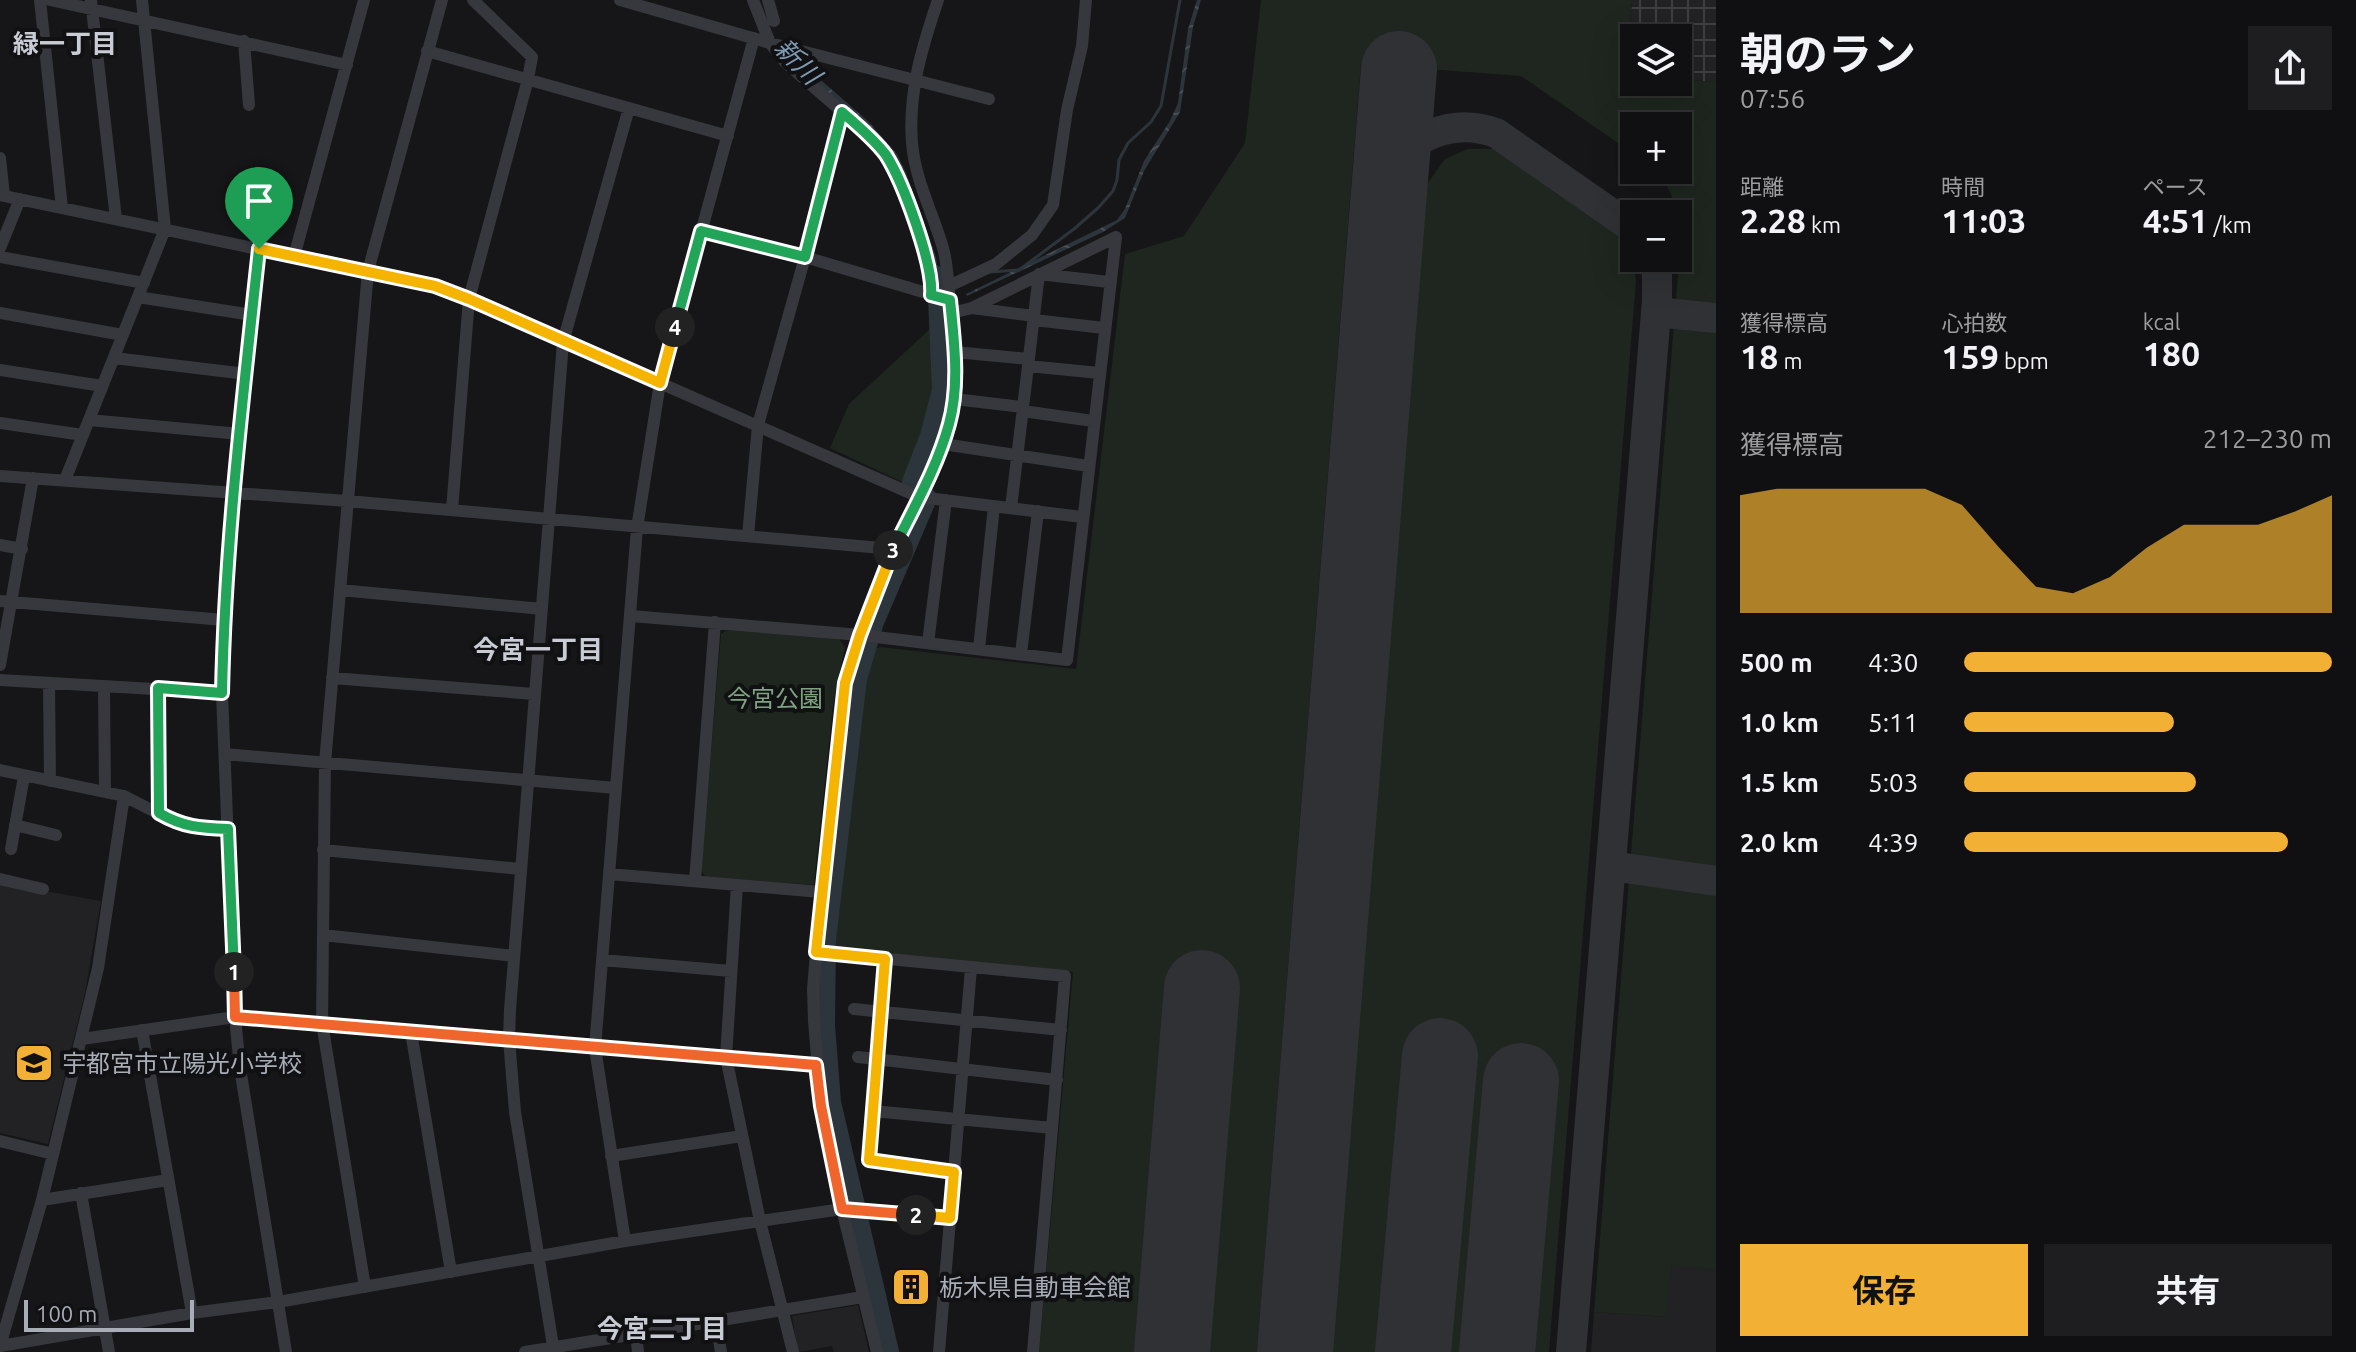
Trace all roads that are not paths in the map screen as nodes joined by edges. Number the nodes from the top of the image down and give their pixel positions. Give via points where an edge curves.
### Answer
1 (40, 0) edge
2 (50, 0) edge
3 (142, 0) edge
4 (364, 0) edge
5 (442, 0) edge
6 (473, 0) edge
7 (620, 0) edge
8 (753, 0) edge
9 (768, 0) edge
10 (938, 0) edge
11 (1086, 0) edge
12 (92, 5) edge
13 (144, 21) junction
14 (774, 21) dead end
15 (754, 38) junction
16 (244, 41) junction
17 (770, 43) junction
18 (427, 51) junction
19 (347, 65) junction
20 (528, 79) junction
21 (914, 80) junction
22 (989, 99) dead end
23 (249, 105) dead end
24 (629, 108) junction
25 (842, 112) junction
26 (728, 136) junction
27 (0, 158) edge
28 (2, 195) edge
29 (20, 199) junction
30 (62, 208) junction
31 (116, 219) junction
32 (165, 229) junction
33 (701, 231) junction
34 (0, 248) edge
35 (259, 249) junction
36 (0, 257) edge
37 (294, 257) junction
38 (805, 257) junction
39 (368, 271) junction
40 (1039, 274) junction
41 (1109, 282) junction
42 (144, 283) junction
43 (949, 286) junction
44 (931, 295) junction
45 (138, 297) junction
46 (469, 299) junction
47 (951, 306) junction
48 (972, 308) junction
49 (0, 313) edge
50 (252, 315) junction
51 (1034, 318) junction
52 (1104, 328) junction
53 (123, 335) junction
54 (563, 342) junction
55 (955, 352) junction
56 (114, 358) junction
57 (1029, 362) junction
58 (0, 370) edge
59 (1099, 373) junction
60 (246, 374) junction
61 (660, 383) junction
62 (102, 386) junction
63 (954, 399) junction
64 (1023, 409) junction
65 (89, 420) junction
66 (1093, 421) junction
67 (0, 423) edge
68 (758, 425) junction
69 (240, 434) junction
70 (83, 435) junction
71 (943, 444) junction
72 (1017, 456) junction
73 (1088, 466) junction
74 (0, 476) edge
75 (33, 478) junction
76 (65, 480) junction
77 (233, 492) junction
78 (919, 497) junction
79 (946, 500) junction
80 (347, 501) junction
81 (994, 506) junction
82 (1011, 508) junction
83 (452, 510) junction
84 (1038, 511) junction
85 (1082, 517) junction
86 (550, 519) junction
87 (637, 528) junction
88 (748, 536) junction
89 (0, 545) edge
90 (22, 549) junction
91 (893, 549) junction
92 (340, 590) junction
93 (6, 602) edge
94 (542, 609) junction
95 (631, 616) junction
96 (224, 620) junction
97 (715, 622) junction
98 (860, 635) junction
99 (928, 643) junction
100 (979, 649) junction
101 (1021, 654) junction
102 (0, 660) edge
103 (332, 678) junction
104 (0, 680) edge
105 (49, 683) junction
106 (104, 686) junction
107 (158, 688) junction
108 (222, 693) junction
109 (534, 694) junction
110 (225, 754) junction
111 (325, 763) junction
112 (0, 770) edge
113 (24, 776) junction
114 (527, 779) junction
115 (50, 781) junction
116 (616, 788) junction
117 (105, 792) junction
118 (124, 796) junction
119 (159, 813) junction
120 (15, 825) junction
121 (228, 829) junction
122 (56, 835) dead end
123 (11, 849) dead end
124 (323, 850) junction
125 (520, 869) junction
126 (609, 874) junction
127 (0, 879) edge
128 (695, 881) junction
129 (737, 885) junction
130 (43, 889) dead end
131 (821, 892) junction
132 (323, 935) junction
133 (816, 952) junction
134 (514, 956) junction
135 (885, 959) junction
136 (602, 960) junction
137 (971, 968) junction
138 (731, 971) junction
139 (854, 1009) dead end
140 (882, 1011) junction
141 (235, 1017) junction
142 (966, 1020) junction
143 (322, 1023) junction
144 (142, 1030) junction
145 (1061, 1030) junction
146 (411, 1032) junction
147 (82, 1039) junction
148 (509, 1039) junction
149 (595, 1048) junction
150 (726, 1057) junction
151 (858, 1057) dead end
152 (877, 1060) junction
153 (816, 1065) junction
154 (963, 1069) junction
155 (1057, 1080) junction
156 (873, 1111) junction
157 (958, 1120) junction
158 (1052, 1128) junction
159 (742, 1136) junction
160 (0, 1141) edge
161 (53, 1154) junction
162 (611, 1156) junction
163 (954, 1172) junction
164 (168, 1180) junction
165 (81, 1193) junction
166 (42, 1200) junction
167 (842, 1209) junction
168 (950, 1218) junction
169 (760, 1221) junction
170 (625, 1241) junction
171 (538, 1257) junction
172 (451, 1272) junction
173 (365, 1287) junction
174 (863, 1297) junction
175 (278, 1302) junction
176 (783, 1310) junction
177 (192, 1313) junction
178 (716, 1321) junction
179 (104, 1328) junction
180 (636, 1334) junction
181 (0, 1346) edge
182 (554, 1350) edge
183 (109, 1352) edge
184 (286, 1352) edge
185 (525, 1352) edge
186 (638, 1352) edge
187 (721, 1352) edge
188 (793, 1352) edge
189 (877, 1352) edge
190 (939, 1352) edge
191 (1033, 1352) edge

1 - 30 street
2 - 12 street
3 - 13 street
4 - 19 street
5 - 18 street
6 - 20 street via 532,57
7 - 15 street
8 - 17 street
9 - 14 street
10 - 21 street
11 - 43 street via 1053,205 1032,235 996,264
12 - 13 street
12 - 31 street
13 - 16 street
13 - 32 street
15 - 17 street
15 - 26 street
16 - 19 street
16 - 23 street
17 - 21 street
17 - 25 street
18 - 20 street
18 - 39 street
19 - 37 street
20 - 24 street
20 - 46 street
21 - 22 street
21 - 43 street via 912,146
24 - 26 street
24 - 54 street
25 - 38 street
25 - 44 street via 885,154 900,184 927,258
26 - 33 street
27 - 28 street
28 - 29 street
29 - 30 street
29 - 34 street
30 - 31 street
31 - 32 street
32 - 35 street
32 - 42 street
33 - 38 street
33 - 61 street
35 - 37 street
35 - 50 street
36 - 42 street
37 - 39 street
38 - 44 street
38 - 68 street
39 - 46 street
39 - 80 street
40 - 41 street
40 - 41 street via 1116,237
40 - 48 street
40 - 51 street
41 - 52 street
42 - 45 street
43 - 47 street
44 - 47 street
45 - 50 street
45 - 53 street
46 - 54 street
46 - 83 street
47 - 48 street
47 - 55 street
48 - 51 street
49 - 53 street
50 - 60 street
51 - 52 street
51 - 57 street
52 - 59 street
53 - 56 street
54 - 61 street
54 - 86 street
55 - 57 street
55 - 63 street
56 - 60 street
56 - 62 street
57 - 59 street
57 - 64 street
58 - 62 street
59 - 66 street
60 - 69 street
61 - 68 street
61 - 87 street
62 - 65 street
63 - 64 street
63 - 71 street
64 - 66 street
64 - 72 street
65 - 69 street
65 - 70 street
66 - 73 street
67 - 70 street
68 - 78 street
68 - 88 street
69 - 77 street
70 - 76 street
71 - 72 street
71 - 78 street
72 - 73 street
72 - 82 street
73 - 85 street
74 - 75 street
75 - 76 street
75 - 90 street
76 - 77 street
77 - 80 street
77 - 96 street
78 - 79 street
78 - 91 street
79 - 81 street
79 - 99 street
80 - 83 street
80 - 92 street
81 - 82 street
81 - 100 street
82 - 84 street
83 - 86 street
84 - 85 street
84 - 101 street
85 - 101 street via 1067,660
86 - 87 street
86 - 94 street
87 - 88 street
87 - 95 street
88 - 91 street
89 - 90 street
90 - 93 street
91 - 98 street
92 - 94 street
92 - 103 street
93 - 96 street
93 - 102 street
94 - 109 street
95 - 97 street
95 - 116 street
96 - 108 street
97 - 98 street
97 - 128 street
98 - 99 street
98 - 131 street via 843,696
99 - 100 street
100 - 101 street
103 - 109 street
103 - 111 street
104 - 105 street
105 - 106 street
105 - 115 street
106 - 107 street
106 - 117 street
107 - 108 street
107 - 119 street
108 - 110 street
109 - 114 street
110 - 111 street
110 - 121 street
111 - 114 street
111 - 124 street
112 - 113 street
113 - 115 street
113 - 120 street
114 - 116 street
114 - 125 street
115 - 117 street
116 - 126 street
117 - 118 street
118 - 119 street
118 - 147 street
119 - 121 street via 191,827
120 - 122 street
120 - 123 street
121 - 141 street
124 - 125 street
124 - 132 street
125 - 134 street
126 - 128 street
126 - 136 street
127 - 130 street
128 - 129 street
129 - 131 street
129 - 138 street
131 - 133 street
132 - 134 street
132 - 143 street
133 - 135 street
133 - 153 street
134 - 148 street
135 - 137 street
135 - 140 street
136 - 138 street
136 - 149 street
137 - 142 street
137 - 145 street via 1065,976
138 - 150 street
139 - 140 street
140 - 142 street
140 - 152 street
141 - 143 street
141 - 144 street
141 - 175 street
142 - 145 street
142 - 154 street
143 - 146 street
143 - 173 street
144 - 147 street
144 - 164 street
145 - 155 street
146 - 148 street
146 - 172 street
147 - 161 street
148 - 149 street
148 - 171 street
149 - 150 street
149 - 162 street
150 - 153 street
150 - 159 street
151 - 152 street
152 - 154 street
152 - 156 street
153 - 167 street
154 - 155 street
154 - 157 street
155 - 158 street
156 - 157 street
156 - 163 street via 869,1160
157 - 158 street
157 - 163 street
158 - 191 street
159 - 162 street
159 - 169 street
160 - 161 street
161 - 166 street
162 - 170 street
163 - 168 street
164 - 165 street
164 - 177 street
165 - 166 street
165 - 179 street
166 - 181 street
167 - 168 street
167 - 169 street
167 - 174 street
168 - 190 street
169 - 170 street
169 - 176 street
170 - 171 street
171 - 172 street
171 - 182 street
172 - 173 street
173 - 175 street
174 - 176 street
174 - 189 street
175 - 177 street
175 - 184 street
176 - 178 street
176 - 188 street
177 - 179 street
178 - 180 street
178 - 187 street
179 - 181 street
179 - 183 street
180 - 182 street
180 - 186 street
182 - 185 street

